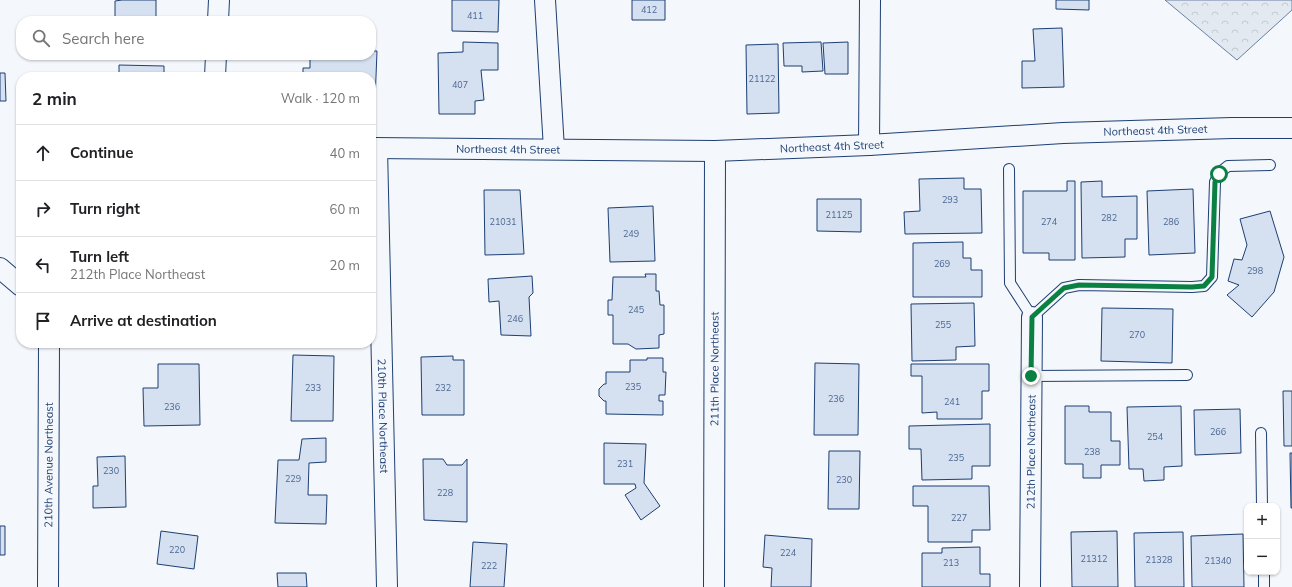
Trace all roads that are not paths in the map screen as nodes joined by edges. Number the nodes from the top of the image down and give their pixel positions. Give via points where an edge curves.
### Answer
1 (219, 0) edge
2 (545, 0) edge
3 (870, 0) edge
4 (218, 16) edge
5 (216, 60) edge
6 (215, 72) edge
7 (1292, 128) edge
8 (869, 145) junction
9 (376, 148) edge
10 (554, 149) junction
11 (715, 151) junction
12 (1270, 165) dead end
13 (1009, 169) dead end
14 (376, 216) edge
15 (0, 268) edge
16 (16, 282) edge
17 (1032, 317) junction
18 (49, 348) edge
19 (1187, 375) dead end
20 (1031, 376) junction
21 (1261, 433) dead end
22 (1262, 503) edge
23 (1264, 575) edge
24 (48, 587) edge
25 (387, 587) edge
26 (714, 587) edge
27 (1030, 587) edge
28 (1264, 587) edge

1 - 4 street
2 - 10 street
3 - 8 street
5 - 6 street
7 - 8 street, Northeast 4th Street via 1063,133
8 - 11 street, Northeast 4th Street
9 - 10 street, Northeast 4th Street
10 - 11 street, Northeast 4th Street
11 - 26 street, 211th Place Northeast
12 - 17 lane via 1228,166 1219,174 1215,182 1212,277 1204,286 1079,285 1064,288
13 - 17 lane via 1010,283
14 - 25 street, 210th Place Northeast
15 - 16 street
17 - 20 street, 212th Place Northeast
18 - 24 street, 210th Avenue Northeast
19 - 20 lane
20 - 27 street, 212th Place Northeast
21 - 22 lane
23 - 28 lane

